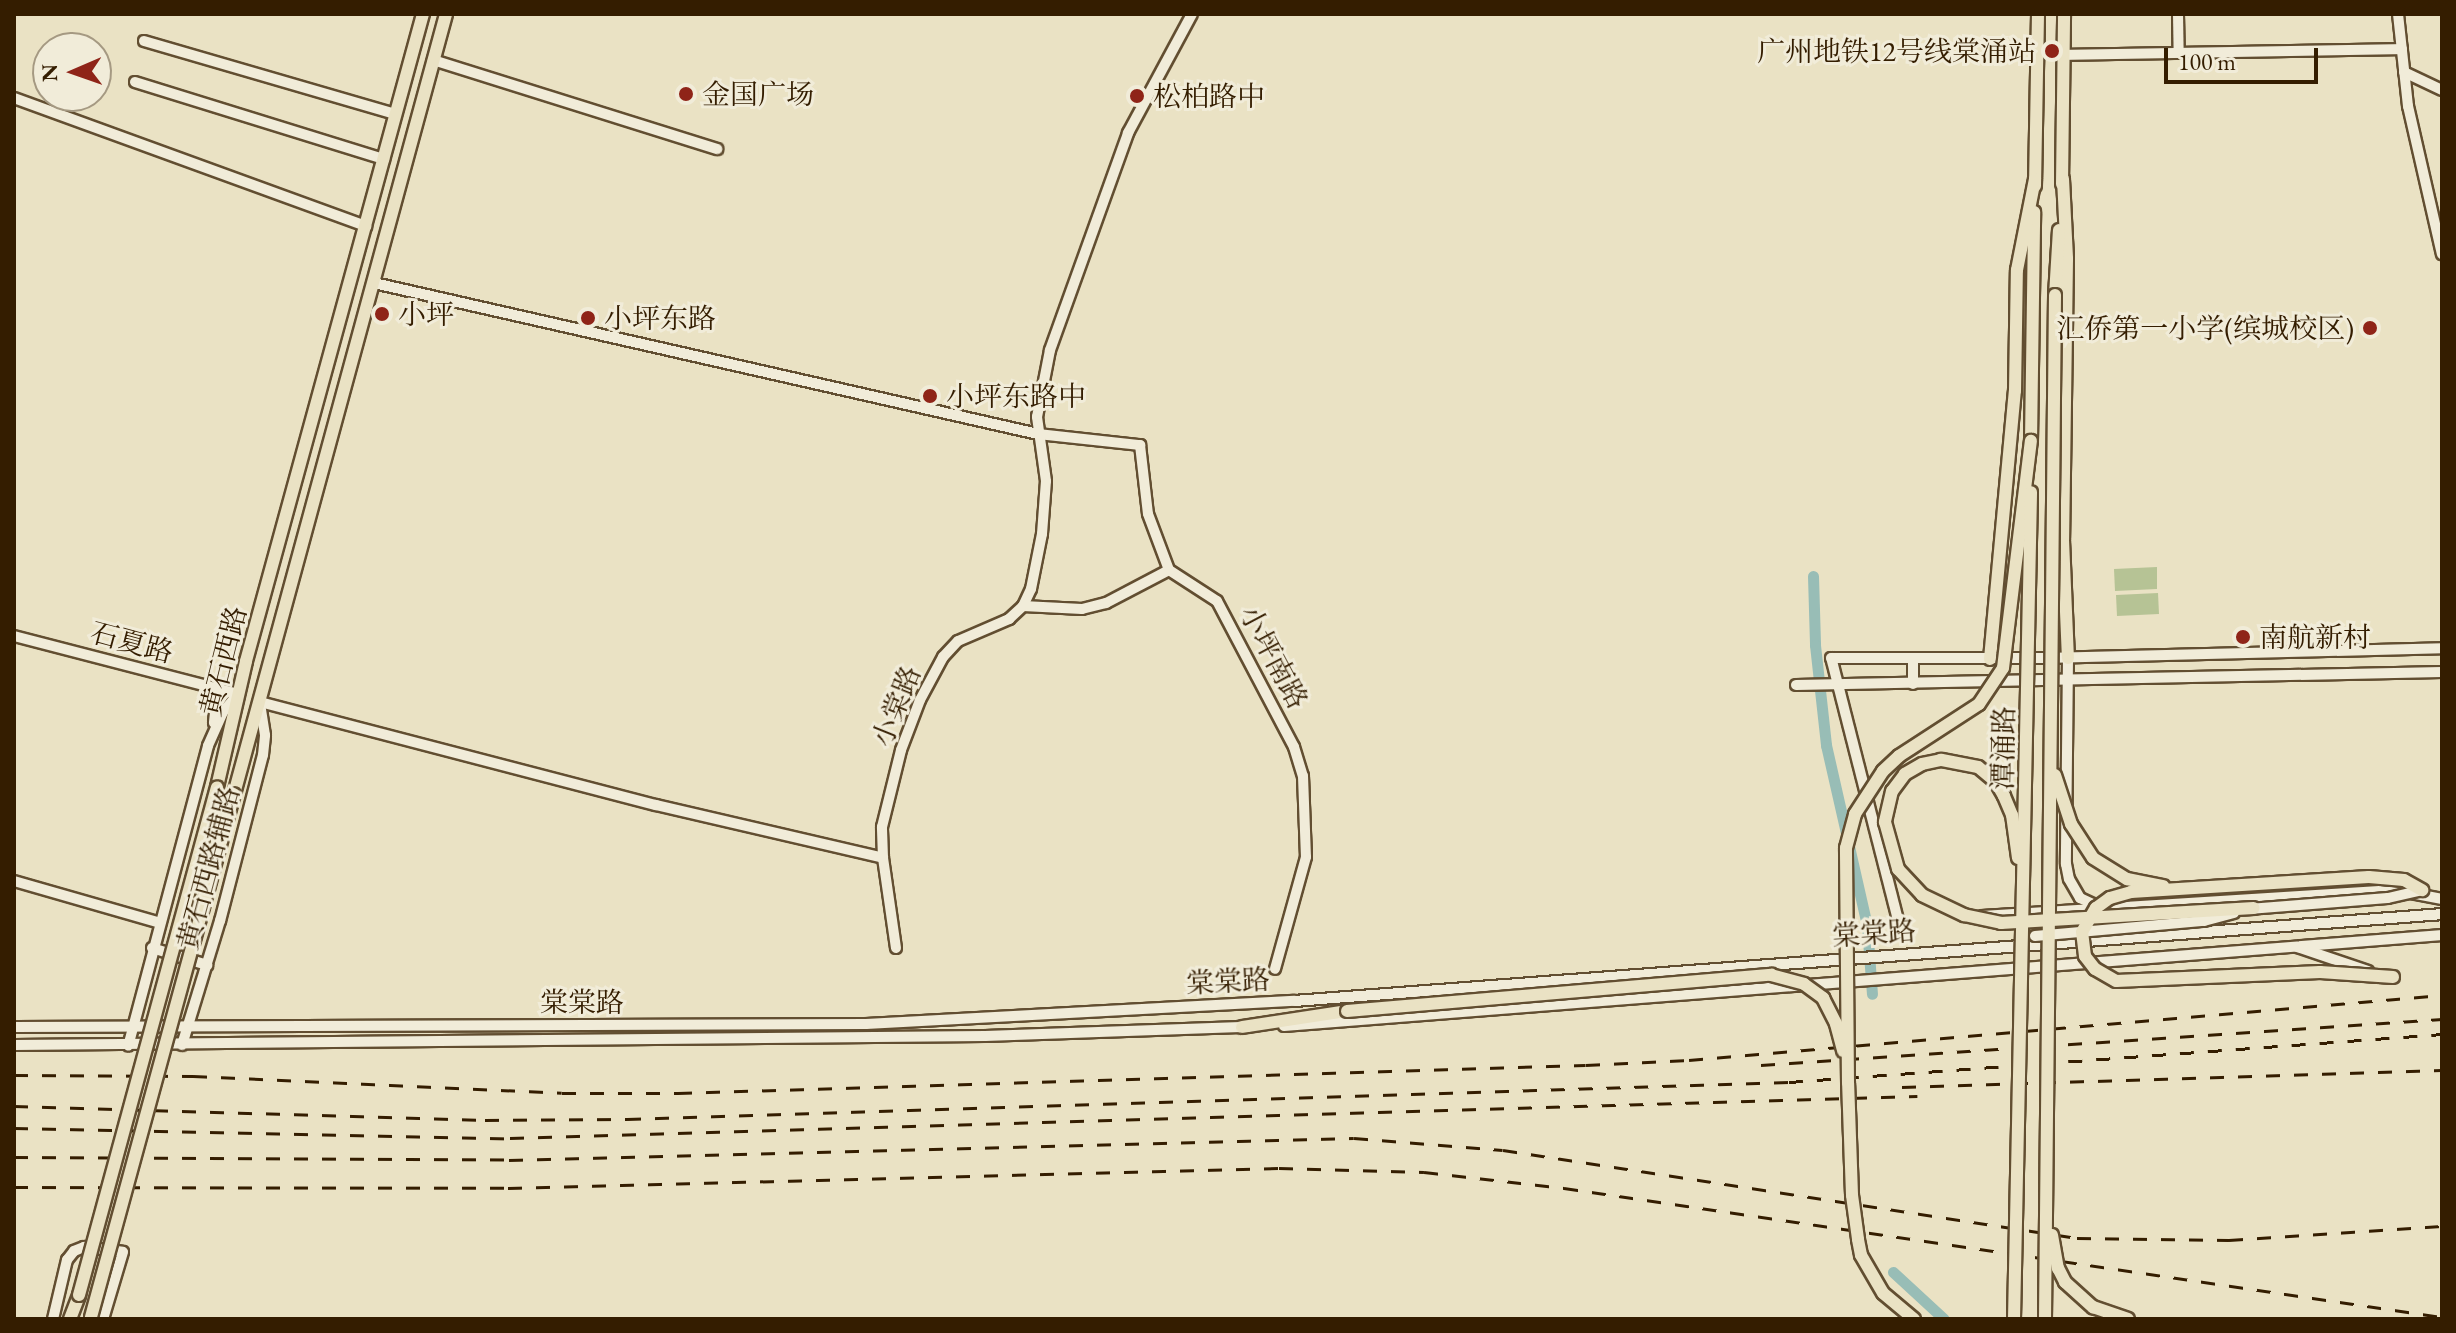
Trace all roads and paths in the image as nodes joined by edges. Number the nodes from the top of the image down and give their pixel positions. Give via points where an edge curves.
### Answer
1 (423, 14) edge
2 (446, 14) edge
3 (1192, 14) edge
4 (2038, 14) edge
5 (2064, 14) edge
6 (2178, 14) edge
7 (2398, 14) edge
8 (144, 41) dead end
9 (2402, 49) junction
10 (2179, 53) junction
11 (2063, 55) junction
12 (433, 60) junction
13 (2404, 72) junction
14 (135, 82) dead end
15 (2442, 90) edge
16 (14, 98) edge
17 (396, 114) junction
18 (717, 149) dead end
19 (384, 159) junction
20 (2035, 179) junction
21 (2063, 179) junction
22 (366, 226) junction
23 (2442, 254) edge
24 (374, 283) junction
25 (1038, 434) junction
26 (2031, 441) junction
27 (1169, 570) junction
28 (1023, 606) junction
29 (14, 636) edge
30 (2442, 648) edge
31 (2068, 658) junction
32 (1913, 659) junction
33 (1990, 659) junction
34 (2442, 672) edge
35 (2068, 682) junction
36 (1838, 684) junction
37 (1913, 684) junction
38 (1796, 685) dead end
39 (207, 687) junction
40 (238, 694) junction
41 (260, 702) junction
42 (2050, 723) junction
43 (213, 730) junction
44 (883, 858) junction
45 (14, 881) edge
46 (2182, 889) junction
47 (2422, 890) junction
48 (2442, 892) edge
49 (2442, 899) edge
50 (2023, 906) junction
51 (2124, 907) junction
52 (2254, 908) junction
53 (2442, 914) edge
54 (1973, 917) junction
55 (1898, 920) dead end
56 (160, 923) junction
57 (2442, 935) edge
58 (2295, 946) junction
59 (1999, 947) junction
60 (152, 948) junction
61 (896, 948) dead end
62 (207, 965) junction
63 (1275, 969) dead end
64 (2393, 977) joint
65 (14, 1027) edge
66 (133, 1027) junction
67 (188, 1027) junction
68 (1242, 1027) junction
69 (14, 1045) edge
70 (182, 1045) junction
71 (128, 1046) junction
72 (1848, 1083) junction
73 (2047, 1184) junction
74 (95, 1318) edge
75 (53, 1319) edge
76 (72, 1319) edge
77 (1914, 1319) edge
78 (2014, 1319) edge
79 (2045, 1319) edge
80 (2128, 1319) edge

1 - 17 main road, 黄石西路
2 - 12 main road, 黄石西路
3 - 25 street via 1128,133 1081,256 1047,362
4 - 20 main road
5 - 11 main road
6 - 10 street
7 - 9 street
8 - 17 street
9 - 10 street
9 - 13 street
10 - 11 street
11 - 21 main road
12 - 18 street
12 - 24 main road, 黄石西路
13 - 15 street
13 - 23 street
14 - 19 street
16 - 22 street
17 - 19 main road, 黄石西路
19 - 22 main road, 黄石西路
20 - 26 main road, 潭涌路
20 - 33 main road via 2017,270 2014,406
21 - 31 main road
21 - 42 main road, 潭涌路, bridge via 2055,295
22 - 40 main road, 黄石西路
24 - 25 street
24 - 41 main road, 黄石西路
25 - 27 street via 1140,445 1148,514
25 - 28 street via 1046,481 1042,534
26 - 50 main road, 潭涌路, bridge
26 - 72 main road, bridge via 2003,668 1979,704 1883,771 1855,814 1844,873
27 - 28 street via 1106,603 1082,609
27 - 63 street, 小坪南路 via 1217,601 1294,747 1303,776 1306,857
28 - 44 street, 小棠路 via 1009,619 958,641 931,677 901,750 882,827
29 - 39 street, 石夏路
30 - 31 street
31 - 33 street
31 - 35 street
32 - 33 street
32 - 36 street via 1831,658
32 - 37 street
34 - 35 street
35 - 37 street
35 - 51 street via 2069,879 2088,904
36 - 37 street
36 - 38 street
36 - 55 street
39 - 40 street, 石夏路
39 - 43 street via 216,703
40 - 43 street
40 - 76 main road, 黄石西路, bridge
41 - 44 street
41 - 62 street, 黄石西路辅路 via 263,755
41 - 74 main road, 黄石西路, bridge
42 - 46 main road, bridge via 2062,803 2093,858 2127,879
42 - 73 main road, 潭涌路, bridge
43 - 56 street, 黄石西路辅路
44 - 61 street, 小棠路
45 - 56 street
46 - 47 main road, bridge via 2369,877 2404,880
46 - 64 main road, bridge via 2131,892 2096,908 2082,932 2085,956 2095,969 2104,977 2132,982 2320,972
47 - 48 street
47 - 52 street, bridge via 2388,898
49 - 51 street via 2395,890
50 - 54 main road, bridge via 2012,815 1996,782 1978,767 1959,761 1922,764 1892,791 1885,809 1889,847 1898,869 1922,895
50 - 78 main road, 潭涌路, bridge
51 - 54 street
52 - 54 main road, bridge via 2001,923
52 - 59 street, bridge via 2204,921 2035,936
53 - 59 street, 棠棠路
56 - 60 street, 黄石西路辅路
57 - 58 street, 棠棠路
58 - 64 street
58 - 68 street, 棠棠路
59 - 67 street, 棠棠路 via 1294,1001 866,1024
60 - 62 street
60 - 66 street, 黄石西路辅路
62 - 67 street, 黄石西路辅路
65 - 66 street, 棠棠路
66 - 67 street, 棠棠路
66 - 71 street, 黄石西路辅路
67 - 70 street, 黄石西路辅路
68 - 70 street, 棠棠路 via 985,1036
68 - 72 main road, bridge via 1347,1011 1771,975 1804,984 1823,998 1836,1024
69 - 71 street, 棠棠路
70 - 71 street, 棠棠路
72 - 77 main road, bridge via 1852,1195 1861,1255 1883,1293
73 - 79 main road, 潭涌路, bridge
73 - 80 main road, bridge via 2056,1259 2065,1282 2093,1307
74 - 75 street via 123,1252 84,1247 74,1251 67,1260

